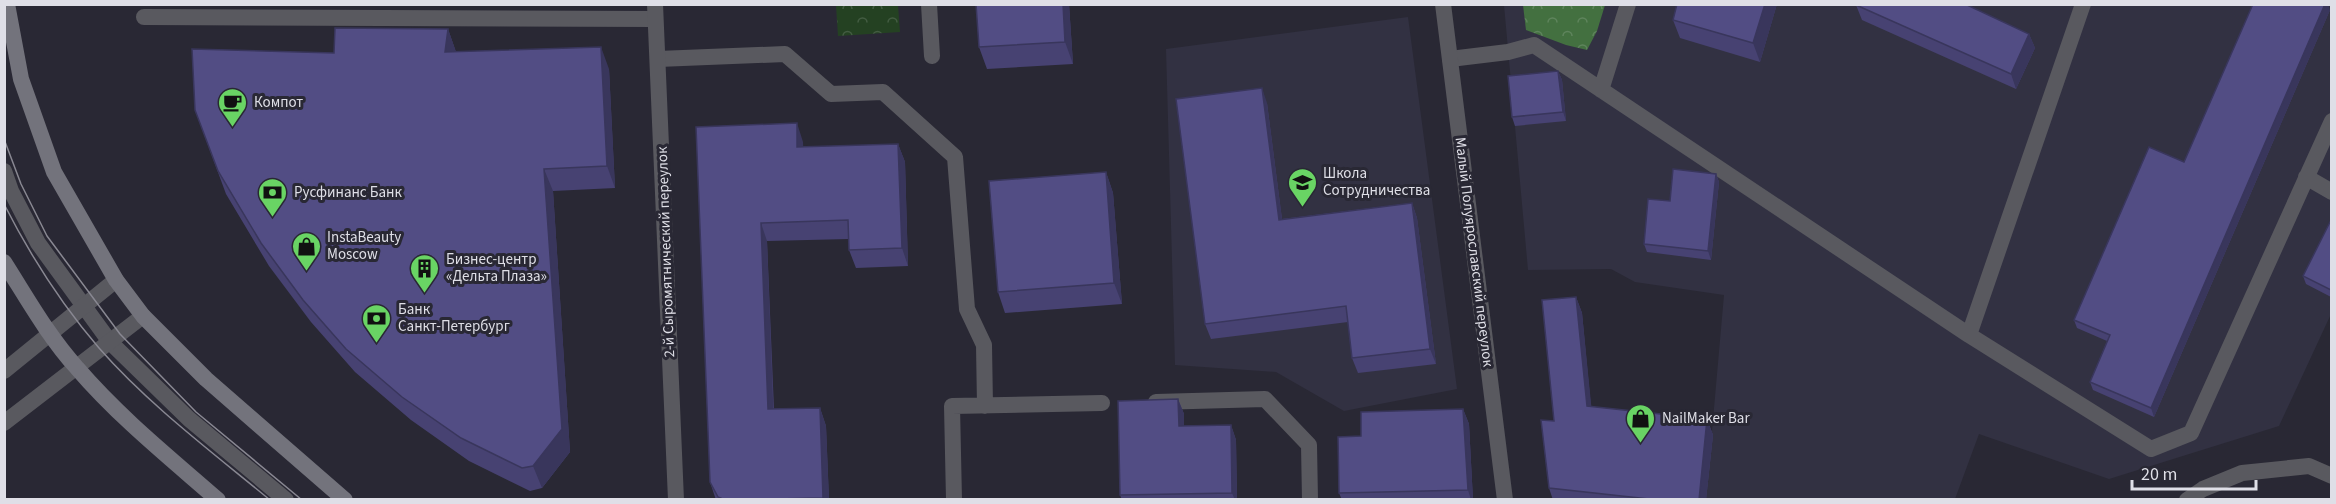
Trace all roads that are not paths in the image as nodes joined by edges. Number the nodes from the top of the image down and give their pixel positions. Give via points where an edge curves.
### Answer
1 (7, 4) edge
2 (929, 4) edge
3 (1443, 4) edge
4 (1628, 4) edge
5 (2084, 4) edge
6 (289, 12) edge
7 (655, 12) edge
8 (144, 17) dead end
9 (932, 56) dead end
10 (658, 59) junction
11 (1450, 59) junction
12 (1600, 90) junction
13 (2331, 121) edge
14 (4, 171) edge
15 (2306, 177) junction
16 (2331, 192) edge
17 (4, 262) edge
18 (116, 280) junction
19 (83, 307) junction
20 (143, 316) junction
21 (51, 334) junction
22 (1969, 335) junction
23 (110, 342) junction
24 (76, 368) junction
25 (4, 371) edge
26 (1142, 402) edge
27 (1102, 403) dead end
28 (985, 406) junction
29 (4, 423) edge
30 (2331, 476) edge
31 (218, 500) edge
32 (286, 500) edge
33 (345, 500) edge
34 (676, 500) edge
35 (954, 500) edge
36 (1310, 500) edge
37 (1505, 500) edge
38 (2187, 500) edge

1 - 18 main road via 21,79 54,172
2 - 9 street
3 - 11 street, Малый Полуярославский переулок
4 - 12 street
5 - 22 street
6 - 7 street
6 - 8 street
7 - 10 street, 2-й Сыромятнический переулок
10 - 28 street via 785,54 831,94 883,92 955,157 967,309 984,345
10 - 34 street, 2-й Сыромятнический переулок
11 - 12 street via 1533,45
11 - 37 street, Малый Полуярославский переулок
12 - 22 street
13 - 15 street
14 - 19 street via 38,243
15 - 16 street
15 - 22 street via 2191,433 2151,449
17 - 21 main road
18 - 19 street
18 - 20 main road
19 - 21 street
19 - 23 street
20 - 23 street
20 - 33 main road via 206,379
21 - 24 main road
21 - 25 street
23 - 24 street
23 - 32 street via 189,420
24 - 29 street
24 - 31 main road via 150,441
26 - 36 street via 1265,399 1309,445
27 - 28 street
28 - 35 street via 952,406
30 - 38 street via 2309,466 2242,473

